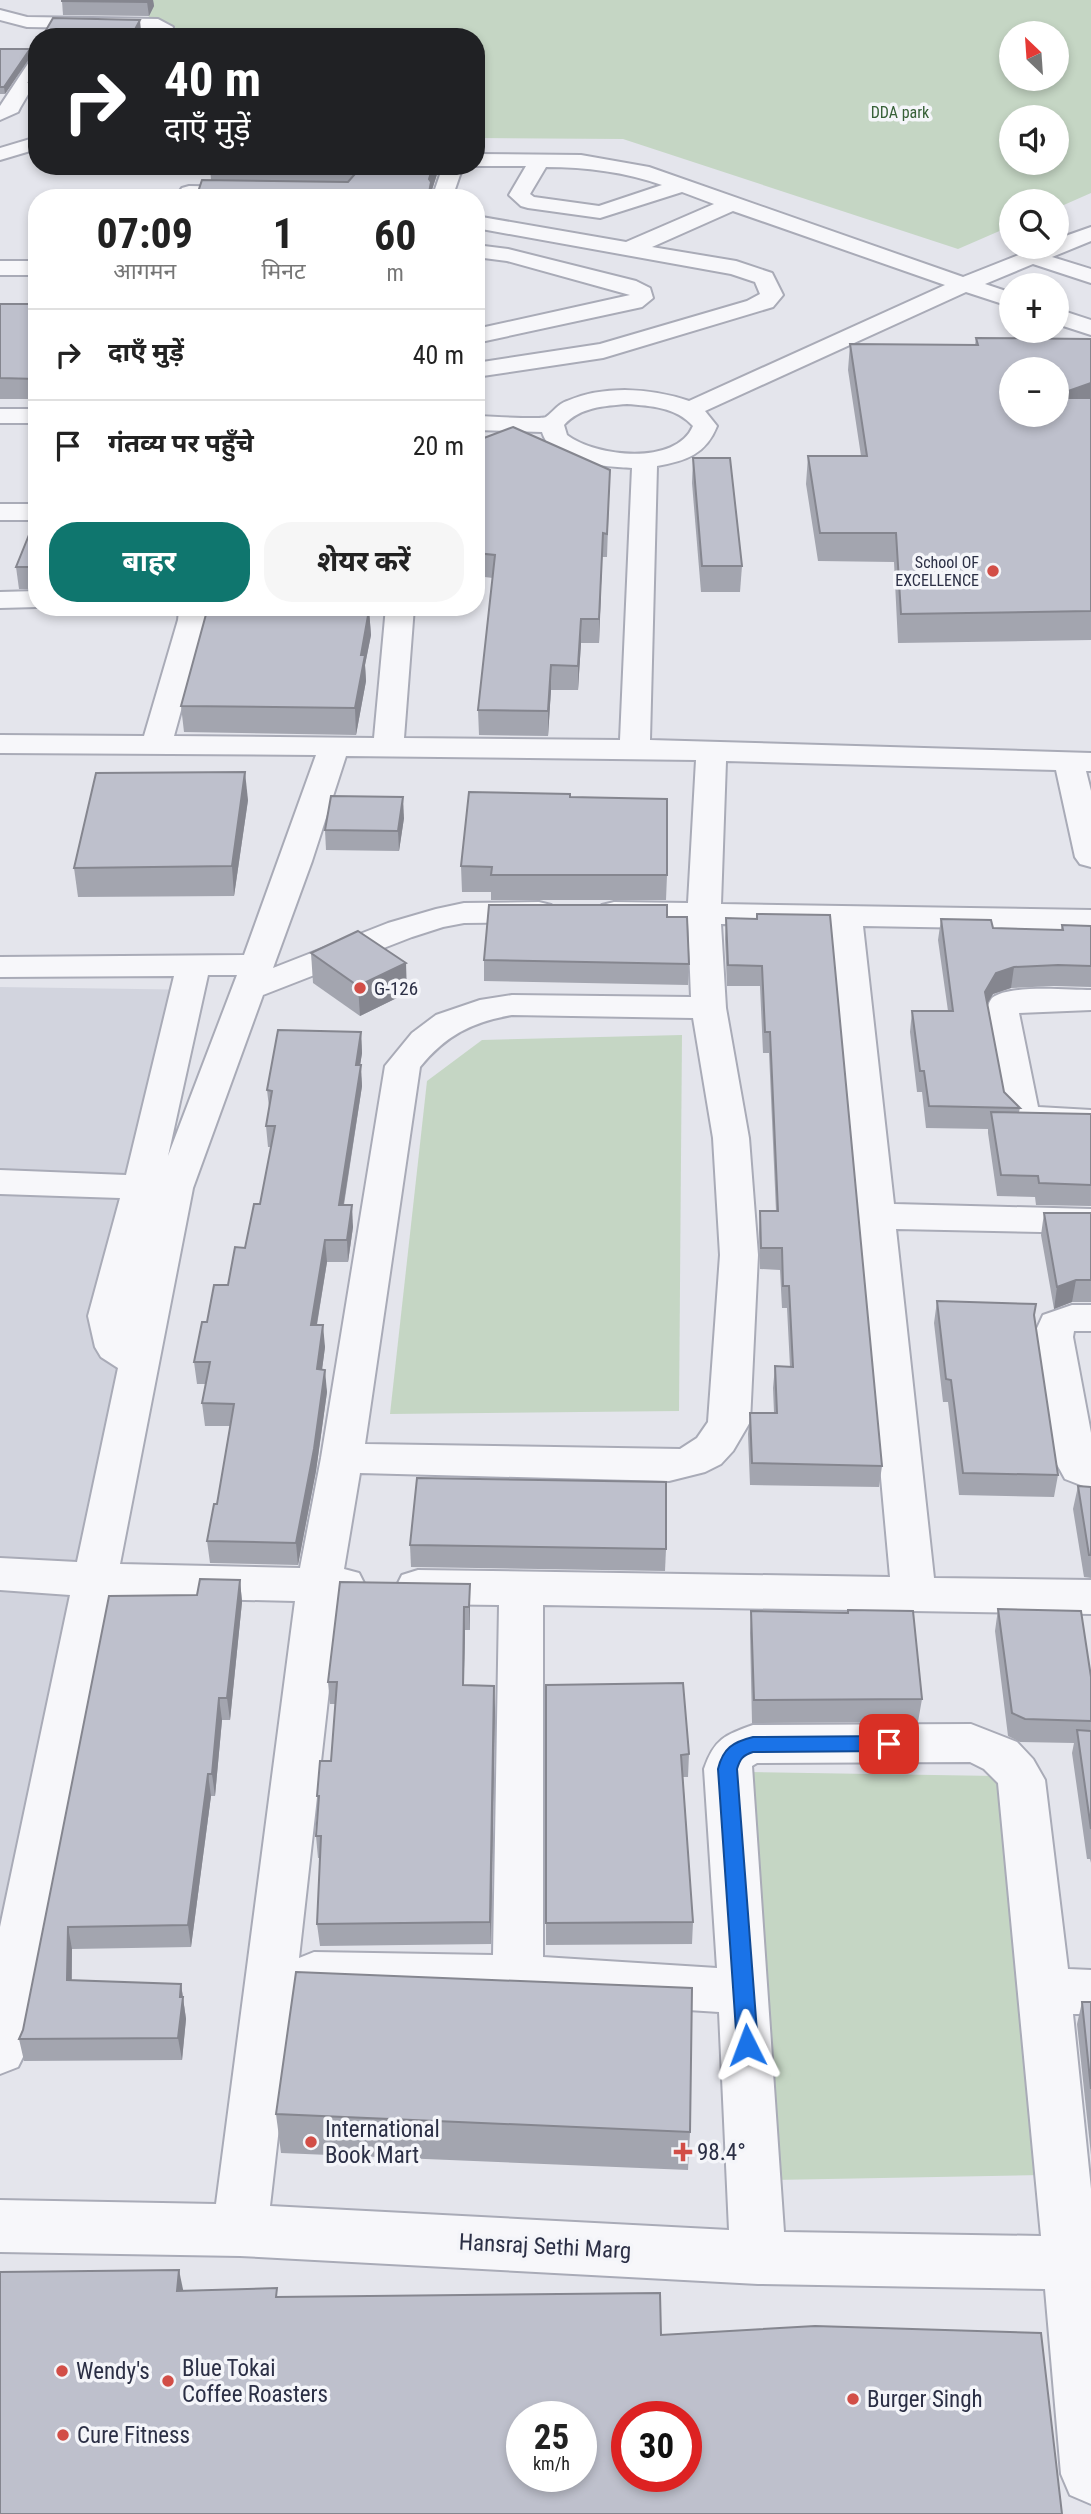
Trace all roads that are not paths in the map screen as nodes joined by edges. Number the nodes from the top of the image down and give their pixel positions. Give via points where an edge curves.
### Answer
1 (0, 15) edge
2 (164, 28) edge
3 (28, 79) edge
4 (0, 114) edge
5 (28, 148) edge
6 (4, 157) edge
7 (28, 158) edge
8 (485, 160) edge
9 (540, 160) junction
10 (0, 178) edge
11 (684, 185) junction
12 (731, 204) junction
13 (485, 224) edge
14 (1091, 233) edge
15 (1069, 241) edge
16 (626, 250) junction
17 (485, 252) edge
18 (999, 254) edge
19 (974, 257) dead end
20 (949, 258) dead end
21 (1027, 259) edge
22 (1039, 259) edge
23 (894, 262) junction
24 (0, 268) edge
25 (28, 268) edge
26 (1091, 275) edge
27 (967, 284) junction
28 (999, 295) edge
29 (1069, 320) edge
30 (1091, 328) edge
31 (485, 334) edge
32 (485, 369) edge
33 (689, 410) junction
34 (0, 416) edge
35 (28, 416) edge
36 (485, 423) edge
37 (552, 425) junction
38 (645, 460) junction
39 (0, 512) edge
40 (28, 512) edge
41 (28, 599) edge
42 (0, 600) edge
43 (192, 616) edge
44 (399, 616) edge
45 (0, 744) edge
46 (156, 746) junction
47 (334, 746) junction
48 (388, 748) junction
49 (635, 749) junction
50 (711, 752) junction
51 (1080, 762) edge
52 (1091, 857) edge
53 (704, 913) junction
54 (846, 916) junction
55 (1091, 920) edge
56 (0, 967) edge
57 (193, 967) junction
58 (254, 977) junction
59 (1091, 1000) edge
60 (709, 1008) junction
61 (1091, 1121) edge
62 (0, 1182) edge
63 (158, 1188) junction
64 (876, 1216) junction
65 (1091, 1221) edge
66 (1091, 1318) edge
67 (342, 1458) junction
68 (1091, 1474) edge
69 (0, 1574) edge
70 (97, 1580) junction
71 (318, 1585) junction
72 (521, 1589) junction
73 (914, 1594) junction
74 (1091, 1597) edge
75 (270, 1974) junction
76 (517, 1977) junction
77 (1068, 1991) edge
78 (744, 1992) junction
79 (0, 2051) edge
80 (0, 2226) edge
81 (240, 2230) junction
82 (758, 2258) junction
83 (1081, 2263) edge
84 (1091, 2474) edge

1 - 2 street via 27,22 158,24
3 - 4 street via 11,108
5 - 6 street
6 - 7 street
6 - 10 street
8 - 9 street
9 - 11 street via 625,166
9 - 11 street via 519,195 528,202 600,212
11 - 12 street
12 - 16 street
12 - 23 street
13 - 16 street
14 - 15 street
16 - 32 street via 752,272 764,278 772,295 755,306 603,351
17 - 31 street via 628,286 642,293 642,298
18 - 19 street
20 - 23 street
21 - 27 street
22 - 26 street
23 - 27 street
24 - 25 street
27 - 28 street
27 - 33 street
29 - 30 street
33 - 37 street via 650,399 604,399 567,410
33 - 38 street via 705,426 697,444
34 - 35 street
36 - 37 street
37 - 38 street via 555,438 580,453
38 - 49 street
39 - 40 street
41 - 42 street
43 - 46 street
44 - 48 street
45 - 46 street
46 - 47 street
47 - 48 street
47 - 58 street
48 - 49 street
49 - 50 street
50 - 51 street
50 - 53 street
51 - 52 street
53 - 54 street
53 - 58 street via 476,913 436,919
53 - 60 street
54 - 55 street
54 - 64 street
56 - 57 street
57 - 58 street
57 - 63 street
58 - 63 street
59 - 61 street via 1026,999 1005,1005 1002,1013 1021,1113 1041,1120
60 - 67 street via 512,1005 480,1010 448,1022 403,1066
60 - 67 street via 732,1138 739,1255 729,1422 711,1452 668,1466
62 - 63 street
63 - 70 street via 108,1316 115,1347 140,1363
64 - 65 street
64 - 73 street
66 - 68 street via 1069,1318 1058,1322 1054,1330 1075,1459
67 - 71 street
69 - 70 street
70 - 71 street
70 - 79 street
71 - 72 street
71 - 75 street
72 - 73 street
72 - 76 street
73 - 74 street
75 - 76 street
75 - 81 street
76 - 78 street
77 - 78 street via 1021,1780 1013,1764 993,1749 971,1743 753,1744 739,1748 728,1769
77 - 83 street
78 - 82 street
80 - 81 street, Hansraj Sethi Marg
81 - 82 street, Hansraj Sethi Marg
82 - 83 street, Hansraj Sethi Marg
83 - 84 street

